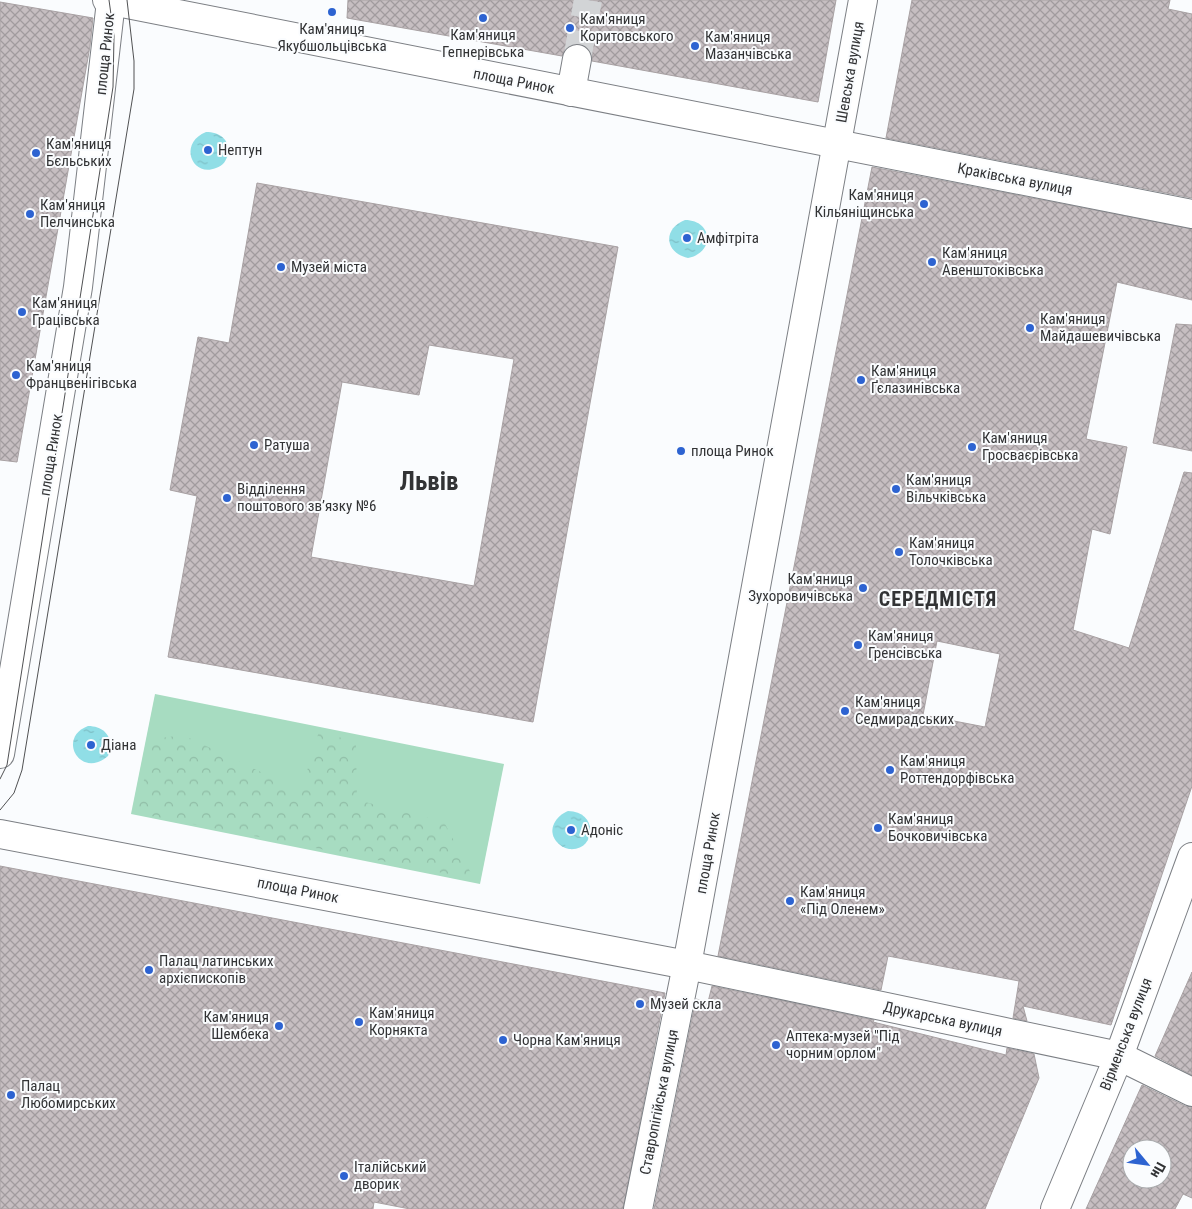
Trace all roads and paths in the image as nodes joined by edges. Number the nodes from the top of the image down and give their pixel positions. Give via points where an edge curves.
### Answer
1 (109, 0) edge
2 (863, 0) edge
3 (577, 59) tunnel mouth
4 (571, 92) junction
5 (837, 145) junction
6 (1192, 214) edge
7 (0, 754) edge
8 (0, 834) edge
9 (1192, 857) edge
10 (687, 965) junction
11 (1119, 1056) junction
12 (1192, 1092) edge
13 (638, 1209) edge
14 (1055, 1209) edge

1 - 4 street, площа Ринок
1 - 7 street, площа Ринок via 78,287
2 - 5 street, Шевська вулиця
3 - 4 street
4 - 5 street, площа Ринок
5 - 6 street, Краківська вулиця
5 - 10 street, площа Ринок
8 - 10 street, площа Ринок
9 - 11 street, Вірменська вулиця
10 - 11 street, Друкарська вулиця
10 - 13 street, Ставропігійська вулиця
11 - 12 street, Друкарська вулиця
11 - 14 street, Вірменська вулиця

